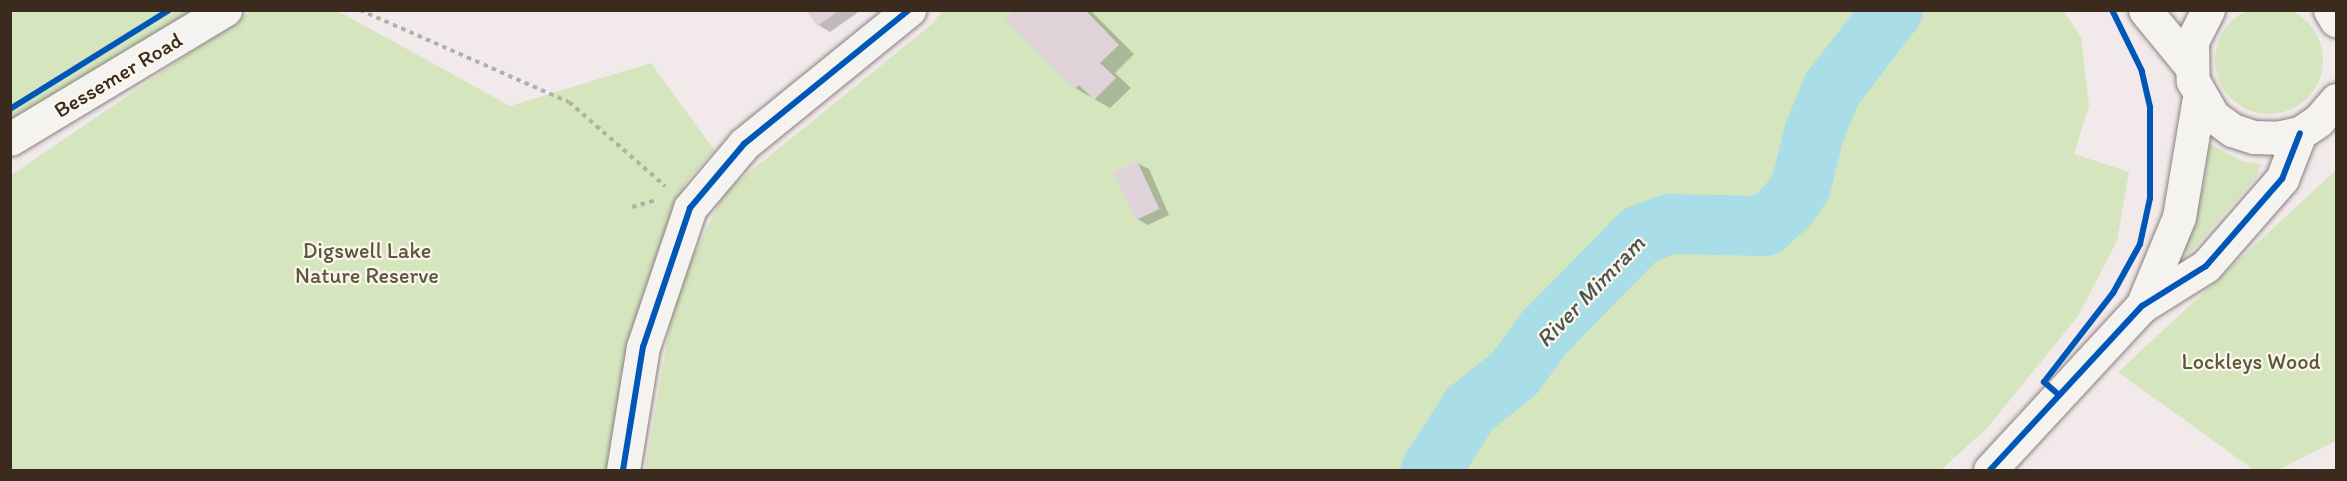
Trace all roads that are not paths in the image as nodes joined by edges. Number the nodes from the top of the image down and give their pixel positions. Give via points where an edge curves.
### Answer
1 (225, 10) edge
2 (909, 10) edge
3 (2145, 10) edge
4 (2208, 10) edge
5 (2330, 10) edge
6 (2337, 20) edge
7 (2190, 65) junction
8 (2199, 97) junction
9 (2337, 99) edge
10 (2300, 133) junction
11 (10, 139) edge
12 (2142, 306) junction
13 (623, 471) edge
14 (1990, 471) edge

1 - 11 street, Bessemer Road
2 - 13 street via 744,144 690,208 643,347
3 - 7 street
4 - 7 street via 2192,42
5 - 6 street
7 - 8 street
8 - 10 street via 2222,123 2254,137
8 - 12 street via 2179,217
9 - 10 street via 2318,121
10 - 12 street via 2282,179 2206,266
12 - 14 street

